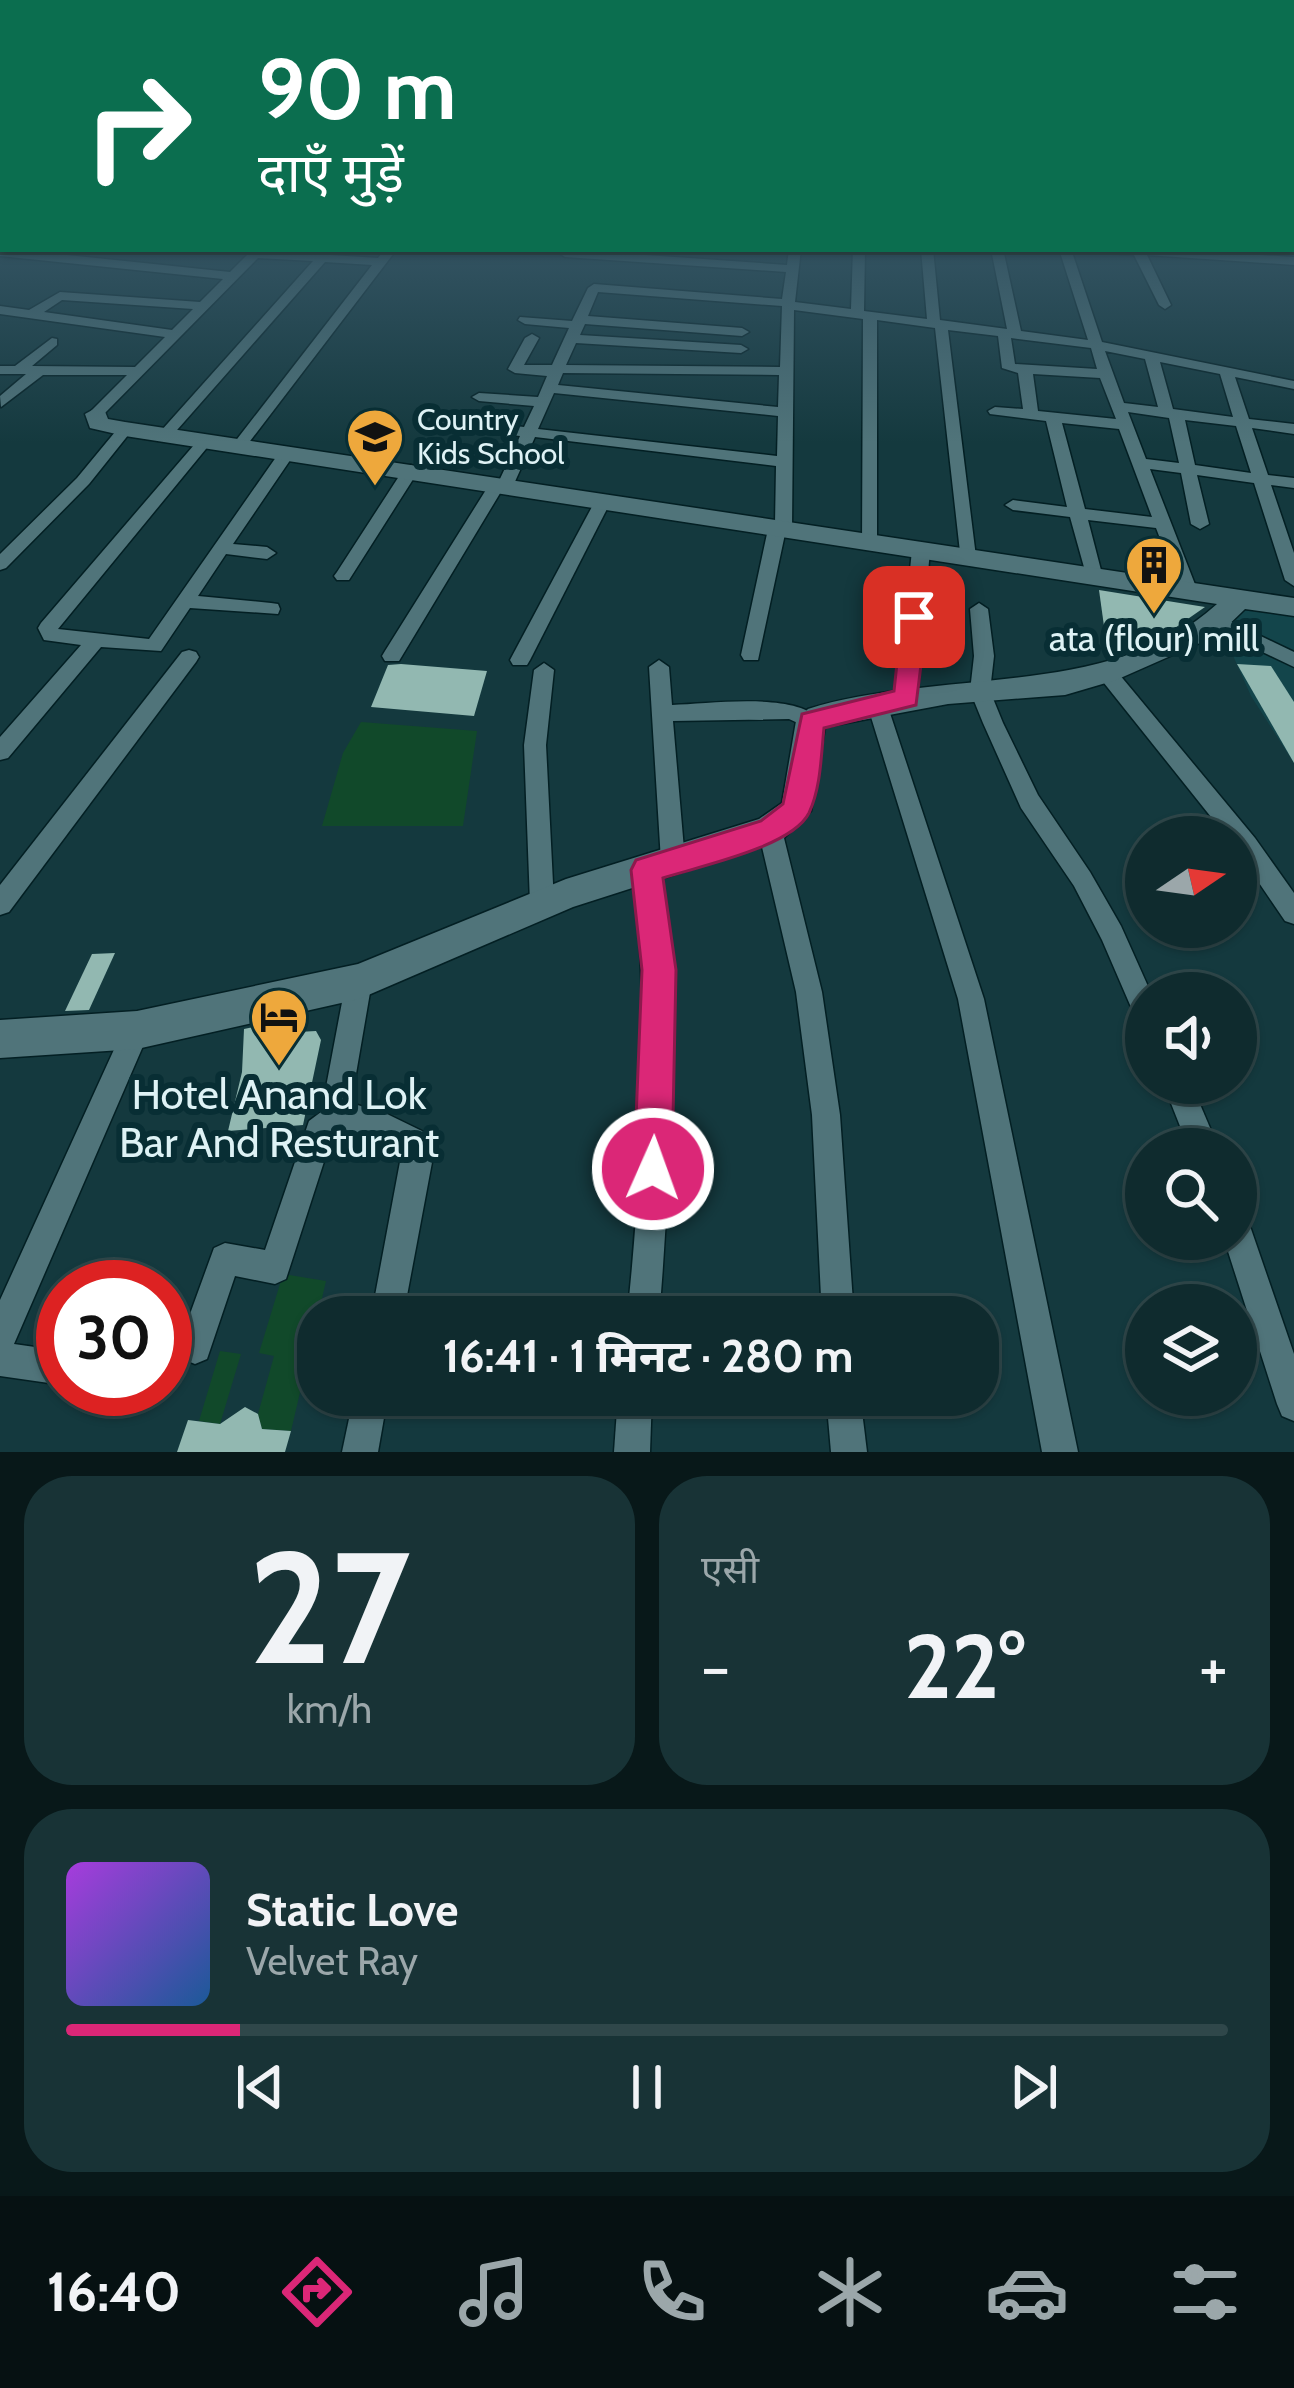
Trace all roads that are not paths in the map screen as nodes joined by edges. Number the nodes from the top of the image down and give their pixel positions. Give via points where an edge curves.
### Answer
1 (41, 308) edge
2 (201, 308) edge
3 (278, 308) edge
4 (346, 308) edge
5 (584, 308) edge
6 (788, 308) edge
7 (816, 308) edge
8 (863, 308) edge
9 (936, 308) edge
10 (1006, 308) edge
11 (1085, 308) edge
12 (0, 310) edge
13 (863, 314) junction
14 (30, 315) junction
15 (525, 320) dead end
16 (938, 323) junction
17 (574, 327) junction
18 (742, 332) dead end
19 (1010, 333) junction
20 (176, 334) junction
21 (532, 338) dead end
22 (52, 342) dead end
23 (1098, 345) junction
24 (741, 350) dead end
25 (1151, 356) junction
26 (1025, 369) junction
27 (0, 370) edge
28 (20, 370) junction
29 (40, 370) junction
30 (139, 371) junction
31 (788, 371) junction
32 (1226, 371) junction
33 (1106, 374) junction
34 (550, 382) junction
35 (1294, 385) edge
36 (479, 397) dead end
37 (1, 404) edge
38 (1120, 407) junction
39 (994, 411) dead end
40 (786, 412) junction
41 (96, 414) joint
42 (1172, 414) junction
43 (1031, 415) junction
44 (1053, 417) junction
45 (1244, 423) junction
46 (467, 425) dead end
47 (1127, 425) junction
48 (125, 429) junction
49 (1294, 429) edge
50 (529, 430) junction
51 (165, 435) junction
52 (205, 441) junction
53 (239, 446) junction
54 (287, 453) junction
55 (786, 462) junction
56 (1141, 463) junction
57 (1187, 469) junction
58 (411, 470) junction
59 (1262, 479) junction
60 (1294, 483) edge
61 (501, 486) junction
62 (602, 502) junction
63 (1013, 505) dead end
64 (1077, 513) junction
65 (1163, 524) junction
66 (1200, 524) dead end
67 (780, 529) junction
68 (868, 542) junction
69 (219, 548) junction
70 (921, 550) junction
71 (267, 553) dead end
72 (967, 556) junction
73 (0, 564) edge
74 (1093, 574) junction
75 (343, 576) dead end
76 (1294, 580) edge
77 (1189, 592) junction
78 (184, 601) junction
79 (1294, 608) edge
80 (271, 609) dead end
81 (980, 609) dead end
82 (1226, 611) junction
83 (97, 639) junction
84 (752, 655) dead end
85 (392, 656) dead end
86 (189, 657) dead end
87 (520, 660) dead end
88 (1294, 660) edge
89 (659, 667) dead end
90 (544, 670) dead end
91 (1107, 673) junction
92 (980, 691) junction
93 (892, 701) junction
94 (661, 712) junction
95 (812, 721) junction
96 (0, 752) edge
97 (770, 830) junction
98 (660, 866) junction
99 (542, 903) junction
100 (0, 904) edge
101 (1294, 913) edge
102 (1127, 972) edge
103 (359, 981) junction
104 (137, 1030) junction
105 (0, 1039) edge
106 (341, 1115) junction
107 (1246, 1260) edge
108 (391, 1296) edge
109 (645, 1296) edge
110 (837, 1296) edge
111 (0, 1337) edge
112 (194, 1347) dead end
113 (0, 1359) edge
114 (36, 1364) edge
115 (1294, 1404) edge
116 (367, 1416) edge
117 (634, 1416) edge
118 (846, 1416) edge
119 (360, 1452) edge
120 (632, 1452) edge
121 (849, 1452) edge
122 (1060, 1452) edge

1 - 14 street
2 - 20 street
3 - 51 street
4 - 53 street
5 - 17 street
6 - 31 street
7 - 13 street
8 - 13 street
9 - 16 street
10 - 19 street
11 - 23 street
12 - 14 street
13 - 16 street
13 - 68 street
14 - 20 street
15 - 17 street
16 - 19 street
16 - 72 street
17 - 18 street
17 - 24 street
17 - 34 street
19 - 23 street
19 - 26 street via 1010,368
20 - 30 street
21 - 34 street via 515,368
22 - 28 street
23 - 25 street
23 - 33 street
25 - 32 street
25 - 42 street
26 - 33 street
26 - 43 street
27 - 28 street
28 - 29 street
29 - 30 street
29 - 37 street
30 - 41 street
31 - 34 street
31 - 40 street
32 - 35 street
32 - 45 street
33 - 38 street
34 - 36 street
34 - 40 street
34 - 50 street
38 - 42 street
38 - 47 street
39 - 43 street
40 - 55 street
41 - 48 street via 98,424
42 - 45 street
42 - 57 street
43 - 44 street
44 - 47 street
44 - 64 street
45 - 49 street
45 - 59 street
46 - 50 street
47 - 56 street
48 - 51 street
48 - 73 street
50 - 55 street
50 - 61 street
51 - 52 street
52 - 53 street
52 - 83 street via 48,628 51,635
53 - 54 street
54 - 58 street
54 - 69 street
55 - 67 street
56 - 57 street
56 - 65 street
57 - 59 street
57 - 66 street
58 - 61 street
58 - 75 street
59 - 60 street
59 - 76 street
61 - 62 street
61 - 85 street
62 - 67 street
62 - 87 street
63 - 64 street
64 - 65 street
64 - 74 street
65 - 77 street
67 - 68 street
67 - 84 street
68 - 70 street
69 - 71 street
69 - 78 street
70 - 72 street
70 - 93 street
72 - 74 street
74 - 77 street
77 - 82 street
78 - 80 street
78 - 83 street via 154,646
79 - 82 street
81 - 92 street
82 - 88 street
82 - 91 street
83 - 96 street
86 - 100 street
89 - 94 street
90 - 99 street via 535,745
91 - 92 street
91 - 101 street
92 - 93 street
92 - 102 street via 1013,770 1082,879
93 - 95 street
93 - 122 street via 971,999
94 - 95 street via 792,711
94 - 98 street
95 - 97 street via 795,812
97 - 98 street
97 - 110 street via 818,1054
98 - 99 street
98 - 109 street
99 - 103 street
103 - 104 street
103 - 106 street
104 - 105 street
104 - 111 street
106 - 108 street via 376,1121 414,1142 418,1156
106 - 112 street via 319,1131 275,1268 225,1259
107 - 115 street
113 - 114 street
116 - 119 street
117 - 120 street
118 - 121 street

